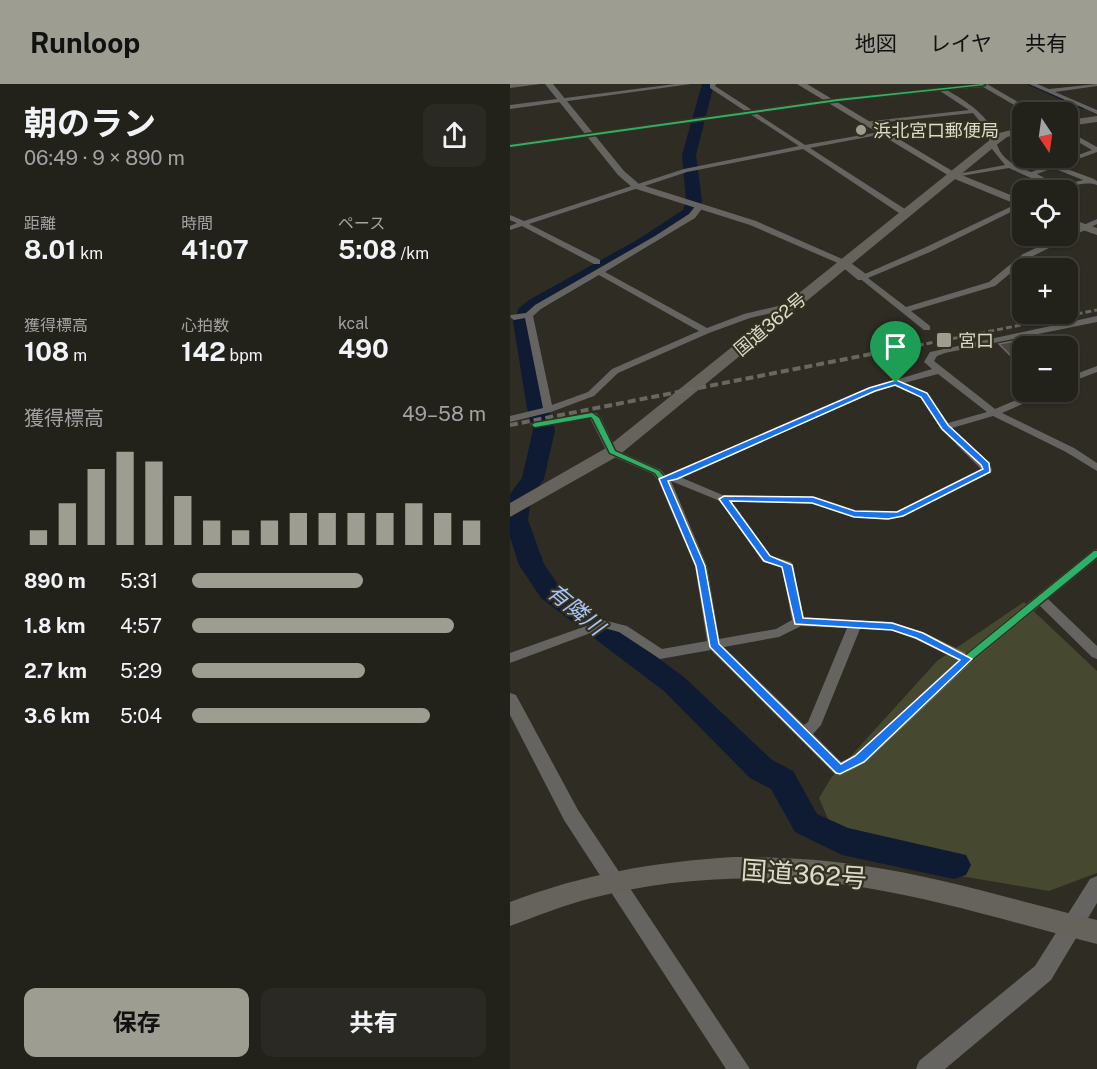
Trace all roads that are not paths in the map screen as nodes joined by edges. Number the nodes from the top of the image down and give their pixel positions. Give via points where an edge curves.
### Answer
1 (537, 84) edge
2 (549, 84) edge
3 (688, 84) edge
4 (713, 84) edge
5 (801, 84) edge
6 (933, 84) edge
7 (982, 84) edge
8 (1032, 84) edge
9 (1097, 84) edge
10 (510, 86) edge
11 (942, 90) junction
12 (1049, 91) junction
13 (564, 100) junction
14 (831, 101) junction
15 (1014, 102) edge
16 (510, 107) edge
17 (975, 111) junction
18 (750, 112) junction
19 (1097, 112) edge
20 (1097, 119) edge
21 (867, 122) junction
22 (1078, 122) edge
23 (883, 132) junction
24 (1012, 133) edge
25 (591, 134) junction
26 (1078, 139) edge
27 (995, 141) junction
28 (510, 146) edge
29 (803, 147) junction
30 (1097, 150) edge
31 (1078, 157) edge
32 (1010, 166) junction
33 (1048, 168) edge
34 (1058, 168) edge
35 (1031, 174) junction
36 (955, 175) junction
37 (1041, 180) edge
38 (1094, 182) edge
39 (1078, 185) edge
40 (636, 186) junction
41 (1012, 199) edge
42 (697, 205) junction
43 (1012, 209) edge
44 (905, 213) junction
45 (510, 217) edge
46 (1097, 221) edge
47 (523, 224) junction
48 (1078, 225) edge
49 (1084, 227) junction
50 (510, 228) edge
51 (1078, 230) edge
52 (1097, 232) edge
53 (1046, 246) edge
54 (597, 262) dead end
55 (844, 262) junction
56 (600, 272) junction
57 (862, 277) junction
58 (791, 306) junction
59 (907, 310) junction
60 (516, 316) edge
61 (1097, 319) edge
62 (927, 328) dead end
63 (706, 330) junction
64 (1097, 369) edge
65 (939, 370) junction
66 (1078, 376) edge
67 (896, 383) junction
68 (1018, 402) edge
69 (548, 410) junction
70 (994, 412) junction
71 (510, 419) edge
72 (535, 425) dead end
73 (945, 427) junction
74 (612, 452) junction
75 (1097, 468) edge
76 (669, 478) junction
77 (724, 499) junction
78 (516, 508) edge
79 (1097, 553) edge
80 (1041, 599) junction
81 (799, 622) junction
82 (855, 624) junction
83 (714, 645) junction
84 (1097, 654) edge
85 (510, 658) edge
86 (967, 659) junction
87 (510, 699) edge
88 (803, 734) junction
89 (616, 882) junction
90 (1097, 885) edge
91 (510, 914) edge
92 (1084, 929) edge
93 (739, 1069) edge
94 (927, 1069) edge

1 - 10 street
2 - 13 street
3 - 13 street
4 - 18 street
5 - 14 main road
6 - 11 street
7 - 11 street
7 - 15 street
8 - 12 street
9 - 12 street
11 - 14 street
11 - 17 street
12 - 19 street
13 - 16 street
13 - 25 street
14 - 18 street
14 - 21 main road
17 - 21 street
17 - 27 street
18 - 25 street
18 - 29 street
20 - 22 highway
21 - 23 main road
23 - 29 street
23 - 36 main road
24 - 27 highway, 国道362号
25 - 28 street
25 - 40 street
26 - 30 street
27 - 32 street via 995,149
27 - 36 highway, 国道362号
29 - 40 street via 689,170
29 - 44 street
30 - 31 street
32 - 35 street
32 - 36 street
33 - 35 street
34 - 38 street
35 - 37 street
36 - 41 main road
36 - 44 highway, 国道362号
38 - 39 street
40 - 42 street
40 - 47 street
42 - 55 street via 753,223
42 - 56 street via 692,216
43 - 57 street
44 - 55 highway, 国道362号
45 - 47 street
46 - 49 street
47 - 50 street
47 - 54 street
48 - 49 main road
49 - 51 street
49 - 52 main road
53 - 59 street via 1026,256 992,284
55 - 57 main road
55 - 58 highway, 国道362号
56 - 60 street
56 - 63 street
57 - 59 street
58 - 63 street
58 - 74 highway, 国道362号
59 - 62 street
60 - 69 street
61 - 65 street via 933,354 929,362
63 - 69 street via 615,371 591,394
64 - 66 street
65 - 67 street
65 - 70 street
67 - 73 street via 924,395
67 - 76 street
68 - 70 street
69 - 71 street
70 - 73 street
70 - 75 street
72 - 74 street via 592,415
73 - 77 street via 987,470 900,514 854,514 813,500
74 - 76 street
74 - 78 highway, 国道362号
76 - 77 street
76 - 83 street via 700,566
77 - 81 street via 767,559 787,565
79 - 80 street
80 - 84 street
80 - 86 street
81 - 82 street
81 - 83 street via 779,633
82 - 86 street via 892,626
82 - 88 street via 814,725
83 - 85 street via 660,654 623,629 603,624
83 - 88 street
86 - 88 street via 860,759 840,770
87 - 89 street via 571,815
89 - 91 highway, 国道362号 via 561,895
89 - 92 highway, 国道362号 via 725,868 855,876 963,897
89 - 93 street
90 - 92 street
92 - 94 street via 1043,973

